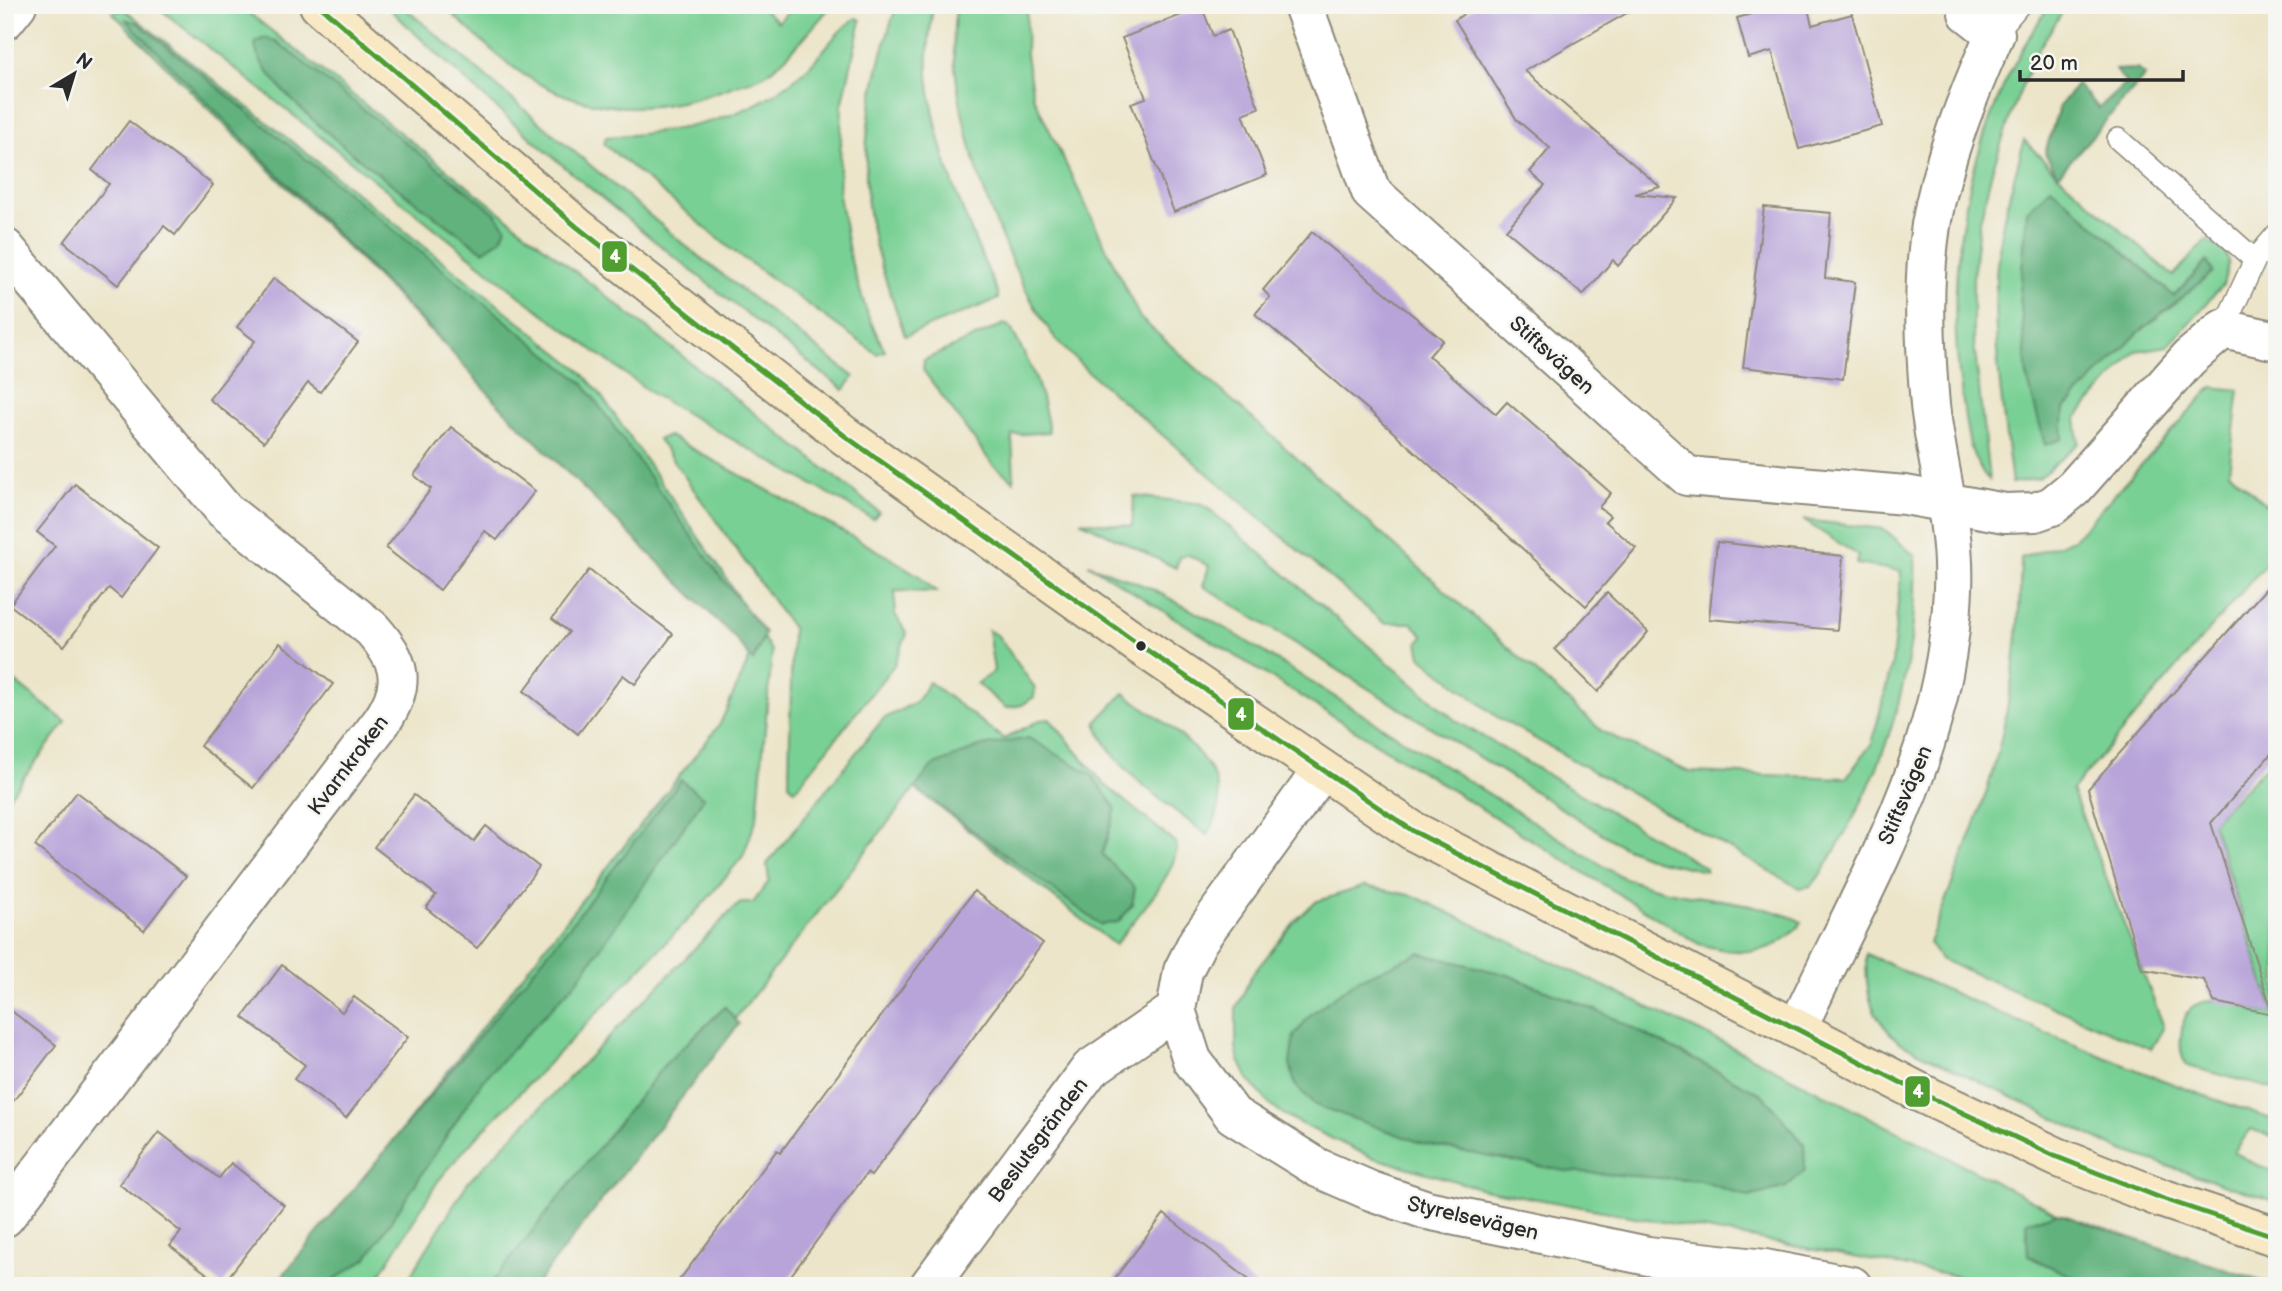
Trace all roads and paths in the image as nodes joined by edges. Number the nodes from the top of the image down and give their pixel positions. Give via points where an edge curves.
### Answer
1 (17, 5) edge
2 (319, 5) edge
3 (1303, 5) edge
4 (2020, 5) edge
5 (5, 20) edge
6 (1981, 24) joint
7 (2118, 139) dead end
8 (2277, 234) edge
9 (5, 248) edge
10 (2255, 260) junction
11 (2223, 329) junction
12 (2277, 341) edge
13 (1947, 503) junction
14 (1322, 770) junction
15 (1175, 1010) junction
16 (1797, 1029) junction
17 (5, 1217) edge
18 (2277, 1237) edge
19 (1708, 1274) edge
20 (929, 1286) edge
21 (1852, 1286) edge

1 - 5 street
2 - 14 street via 577,227 845,436
3 - 13 street, Stiftsvägen via 1371,192 1687,476 1905,495
4 - 6 lane, Stiftsvägen
6 - 13 street, Stiftsvägen via 1973,82 1940,186 1929,250 1926,350
7 - 10 lane
8 - 10 lane
9 - 17 street, Kvarnkroken via 224,510 372,629 390,650 399,675 394,702 382,721
10 - 11 lane
11 - 12 street
11 - 13 street, Stiftsvägen via 2189,358 2074,488 2052,506 2005,513
13 - 16 street, Stiftsvägen via 1953,590 1942,689 1933,726 1905,801
14 - 15 street via 1198,941 1183,971
14 - 16 street via 1413,831
15 - 19 street, Styrelsevägen via 1192,1060 1233,1115 1318,1168 1427,1210 1648,1256
15 - 20 street, Beslutsgränden via 1090,1069
16 - 18 street via 2057,1157
19 - 21 street, Styrelsevägen

